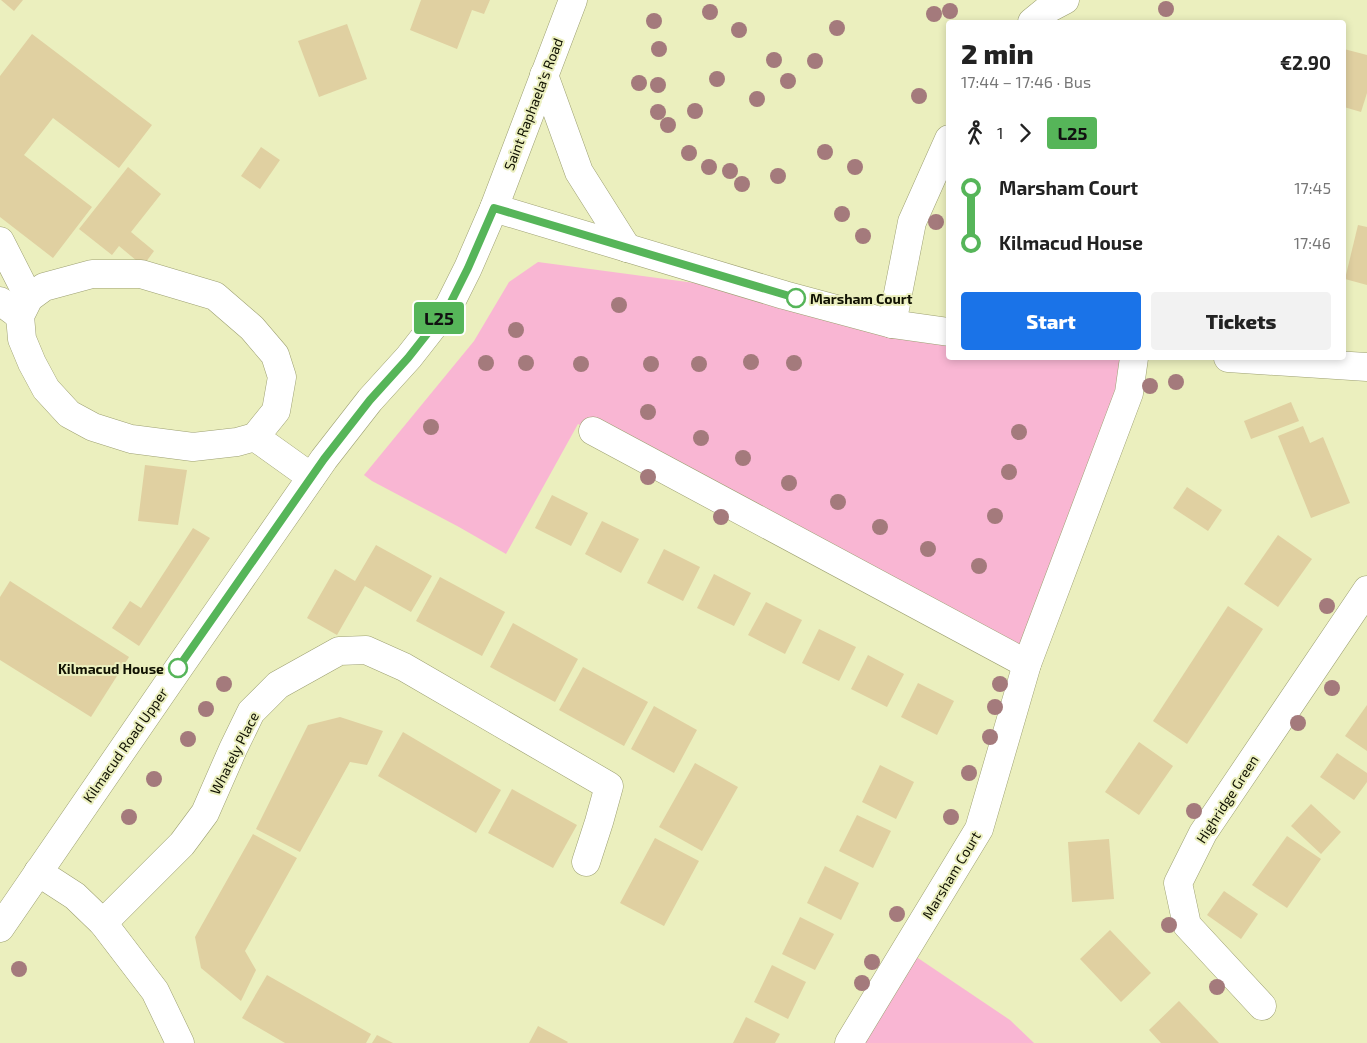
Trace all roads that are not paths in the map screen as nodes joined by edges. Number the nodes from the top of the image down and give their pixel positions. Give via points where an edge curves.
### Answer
1 (573, 0) edge
2 (544, 75) junction
3 (946, 146) edge
4 (494, 208) junction
5 (0, 240) edge
6 (627, 248) junction
7 (16, 305) edge
8 (892, 324) junction
9 (946, 332) edge
10 (1134, 360) edge
11 (1259, 360) edge
12 (1367, 367) edge
13 (593, 431) dead end
14 (255, 437) junction
15 (311, 478) junction
16 (1367, 590) edge
17 (1027, 664) junction
18 (586, 862) dead end
19 (38, 872) junction
20 (103, 922) junction
21 (0, 928) edge
22 (1262, 1006) dead end
23 (180, 1043) edge
24 (849, 1043) edge

1 - 2 street, Saint Raphaela’s Road
2 - 4 street, Saint Raphaela’s Road
2 - 6 street via 579,172
3 - 8 street via 912,222
4 - 6 street
4 - 15 street, Kilmacud Road Upper via 449,306 370,400
5 - 7 street
6 - 8 street
7 - 14 street via 22,338 32,363 46,389 68,414 92,427 131,439 193,446
7 - 14 street via 44,288 92,274 141,274 215,296 252,328 275,356 282,377 276,411
8 - 9 street
10 - 17 street, Marsham Court via 1129,393
11 - 12 street
13 - 17 street
14 - 15 street
15 - 19 street, Kilmacud Road Upper
16 - 22 street, Highridge Green via 1203,833 1178,883 1187,925
17 - 24 street, Marsham Court via 979,829
18 - 20 street, Whately Place via 608,786 404,667 366,650 339,650 278,684 251,712 205,813 182,844
19 - 20 street via 75,896
19 - 21 street, Kilmacud Road Upper
20 - 23 street via 155,991

